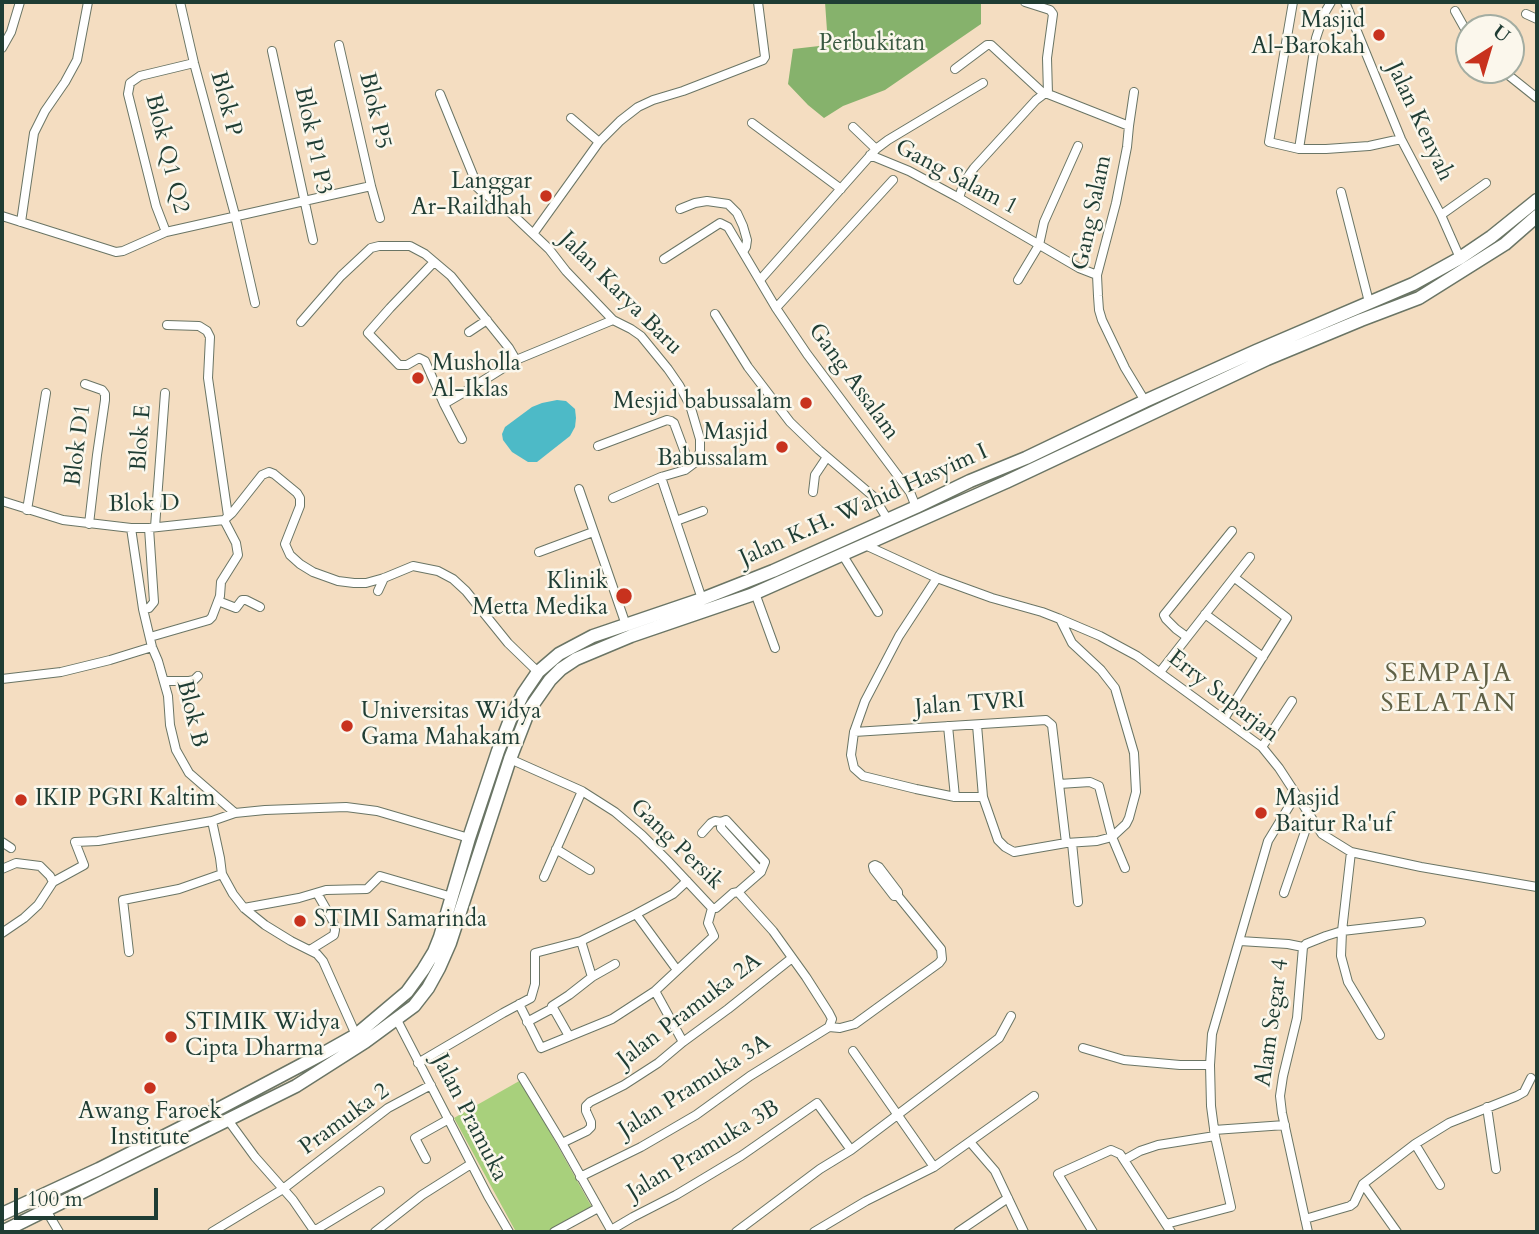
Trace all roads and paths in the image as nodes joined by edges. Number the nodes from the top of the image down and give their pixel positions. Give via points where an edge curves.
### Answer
1 (20, 2) edge
2 (88, 2) edge
3 (180, 2) edge
4 (758, 2) edge
5 (1025, 2) edge
6 (1293, 2) edge
7 (1331, 2) edge
8 (1345, 2) edge
9 (1455, 11) dead end
10 (1457, 14) edge
11 (1526, 14) dead end
12 (1537, 19) edge
13 (339, 45) dead end
14 (2, 48) edge
15 (272, 51) dead end
16 (194, 63) junction
17 (955, 69) dead end
18 (983, 83) dead end
19 (1520, 84) edge
20 (1134, 92) dead end
21 (440, 94) dead end
22 (1046, 94) junction
23 (1537, 98) edge
24 (571, 118) dead end
25 (752, 123) dead end
26 (1129, 126) junction
27 (853, 127) dead end
28 (1401, 139) junction
29 (599, 142) junction
30 (1078, 146) dead end
31 (1299, 149) junction
32 (873, 152) junction
33 (893, 180) dead end
34 (1486, 183) dead end
35 (371, 186) junction
36 (841, 189) junction
37 (1341, 192) dead end
38 (960, 198) junction
39 (306, 200) junction
40 (1537, 200) edge
41 (680, 209) dead end
42 (234, 215) junction
43 (1441, 215) junction
44 (2, 216) edge
45 (1537, 216) edge
46 (380, 218) dead end
47 (21, 222) junction
48 (166, 232) junction
49 (533, 234) junction
50 (313, 240) dead end
51 (1039, 245) junction
52 (743, 252) junction
53 (664, 258) dead end
54 (1460, 258) junction
55 (434, 262) junction
56 (1097, 275) junction
57 (760, 280) junction
58 (1018, 280) dead end
59 (1413, 284) junction
60 (1419, 298) junction
61 (1369, 302) junction
62 (255, 303) dead end
63 (776, 308) junction
64 (715, 314) dead end
65 (487, 320) junction
66 (613, 320) junction
67 (301, 322) dead end
68 (167, 325) dead end
69 (469, 332) dead end
70 (516, 360) junction
71 (85, 384) dead end
72 (46, 393) dead end
73 (165, 393) dead end
74 (1145, 401) junction
75 (444, 404) junction
76 (462, 439) dead end
77 (598, 446) dead end
78 (827, 457) junction
79 (690, 466) junction
80 (998, 470) junction
81 (661, 477) junction
82 (1006, 482) junction
83 (579, 489) dead end
84 (813, 492) dead end
85 (613, 498) dead end
86 (2, 501) edge
87 (916, 507) junction
88 (27, 510) junction
89 (703, 511) dead end
90 (226, 518) junction
91 (888, 520) junction
92 (676, 521) junction
93 (89, 524) junction
94 (131, 528) junction
95 (152, 528) junction
96 (1232, 531) dead end
97 (593, 532) junction
98 (863, 544) junction
99 (539, 552) dead end
100 (842, 554) junction
101 (1250, 557) dead end
102 (384, 578) junction
103 (937, 578) junction
104 (1235, 578) junction
105 (378, 591) dead end
106 (755, 593) junction
107 (702, 598) junction
108 (218, 601) junction
109 (260, 607) dead end
110 (143, 609) junction
111 (878, 612) dead end
112 (1205, 614) junction
113 (1060, 619) junction
114 (626, 625) junction
115 (1187, 636) junction
116 (150, 637) junction
117 (152, 647) junction
118 (775, 648) dead end
119 (1263, 657) junction
120 (538, 672) junction
121 (1160, 672) junction
122 (198, 676) dead end
123 (2, 679) edge
124 (164, 681) junction
125 (1292, 701) dead end
126 (1224, 719) junction
127 (516, 724) junction
128 (977, 725) junction
129 (948, 726) junction
130 (854, 732) junction
131 (1262, 747) junction
132 (510, 759) junction
133 (1059, 784) junction
134 (582, 790) junction
135 (1296, 795) junction
136 (955, 797) junction
137 (983, 797) junction
138 (234, 813) junction
139 (1310, 817) junction
140 (212, 821) junction
141 (702, 833) dead end
142 (1112, 837) junction
143 (470, 838) junction
144 (2, 842) edge
145 (1069, 843) junction
146 (11, 848) dead end
147 (556, 849) junction
148 (1351, 852) junction
149 (1125, 868) dead end
150 (2, 870) edge
151 (590, 870) dead end
152 (222, 874) junction
153 (544, 877) dead end
154 (687, 881) junction
155 (53, 882) junction
156 (1537, 887) edge
157 (738, 892) junction
158 (317, 893) junction
159 (1284, 893) dead end
160 (898, 896) dead end
161 (452, 897) junction
162 (1078, 902) dead end
163 (244, 908) junction
164 (712, 908) junction
165 (636, 914) junction
166 (1421, 922) dead end
167 (1342, 931) junction
168 (2, 933) edge
169 (581, 941) junction
170 (1240, 941) junction
171 (1305, 946) junction
172 (310, 950) junction
173 (129, 952) dead end
174 (792, 958) junction
175 (615, 964) dead end
176 (677, 970) junction
177 (592, 977) junction
178 (655, 990) junction
179 (519, 1004) junction
180 (554, 1008) junction
181 (1011, 1016) dead end
182 (397, 1020) junction
183 (527, 1022) junction
184 (829, 1027) junction
185 (356, 1035) junction
186 (1380, 1035) dead end
187 (569, 1036) junction
188 (683, 1042) junction
189 (1083, 1048) dead end
190 (853, 1051) dead end
191 (418, 1063) junction
192 (1210, 1065) junction
193 (522, 1077) dead end
194 (1531, 1078) dead end
195 (431, 1085) junction
196 (1034, 1096) dead end
197 (1487, 1107) junction
198 (898, 1113) junction
199 (449, 1119) junction
200 (228, 1120) junction
201 (1285, 1125) junction
202 (1215, 1133) junction
203 (970, 1142) junction
204 (562, 1143) junction
205 (1415, 1144) junction
206 (851, 1150) junction
207 (132, 1152) junction
208 (426, 1159) dead end
209 (1124, 1160) junction
210 (471, 1164) junction
211 (138, 1165) junction
212 (934, 1167) junction
213 (1496, 1168) dead end
214 (580, 1177) junction
215 (1363, 1184) junction
216 (1440, 1185) dead end
217 (283, 1189) junction
218 (380, 1191) dead end
219 (1007, 1198) junction
220 (598, 1209) junction
221 (46, 1210) junction
222 (2, 1214) edge
223 (1306, 1219) junction
224 (1166, 1224) junction
225 (314, 1231) edge
226 (2, 1232) edge
227 (58, 1232) edge
228 (212, 1232) edge
229 (375, 1232) edge
230 (509, 1232) edge
231 (554, 1232) edge
232 (736, 1232) edge
233 (814, 1232) edge
234 (958, 1232) edge
235 (1024, 1232) edge
236 (1093, 1232) edge
237 (1171, 1232) edge
238 (1308, 1232) edge
239 (1397, 1232) edge

1 - 14 street
2 - 47 street via 77,60 34,133
3 - 16 street, Blok P
4 - 29 street, Jalan Karya Baru via 763,60 650,101
5 - 22 street via 1051,10 1053,15
6 - 31 street via 1268,141
7 - 31 street via 1316,38
8 - 28 street, Jalan Kenyah
9 - 10 street
11 - 12 street
13 - 35 street, Blok P5
15 - 39 street, Blok P1 P3
16 - 42 street, Blok P
16 - 48 street, Blok Q1 Q2 via 140,76 131,83 128,94
17 - 22 street via 991,45
18 - 32 street
19 - 23 street
20 - 26 street, Gang Salam
21 - 49 street, Jalan Karya Baru via 476,186
22 - 26 street
22 - 38 street via 971,172
24 - 29 street
25 - 36 street
26 - 56 street, Gang Salam
27 - 32 street
28 - 31 street via 1369,146
28 - 43 street, Jalan Kenyah
29 - 49 street, Jalan Karya Baru
30 - 51 street via 1044,222
32 - 36 street, Gang Salam 1
32 - 38 street, Gang Salam 1
33 - 63 street
34 - 43 street
35 - 39 street, Blok Q1 Q2
35 - 46 street, Blok P5
36 - 57 street, Gang Salam 1
37 - 61 street
38 - 51 street, Gang Salam 1
39 - 42 street, Blok Q1 Q2
39 - 50 street, Blok P1 P3
40 - 54 main road, Jalan K.H. Wahid Hasyim I
41 - 52 street via 707,201 728,205 743,226 747,240
42 - 48 street, Blok Q1 Q2
42 - 62 street, Blok P
43 - 54 street, Jalan Kenyah
44 - 47 street
45 - 60 main road, Jalan K.H. Wahid Hasyim I via 1505,244
47 - 48 street via 116,253
49 - 66 street, Jalan Karya Baru
51 - 56 street, Gang Salam 1
51 - 58 street
52 - 53 street, Gang Assalam via 728,227 720,223
52 - 57 street, Gang Assalam
54 - 59 main road, Jalan K.H. Wahid Hasyim I
55 - 65 street
55 - 67 street via 410,246 371,248
55 - 75 street via 368,333 399,365 419,358 425,361
56 - 74 street, Gang Salam via 1102,320
57 - 63 street, Gang Assalam
59 - 60 main road
59 - 61 main road, Jalan K.H. Wahid Hasyim I
60 - 82 main road, Jalan K.H. Wahid Hasyim I via 1267,359
61 - 74 main road, Jalan K.H. Wahid Hasyim I
63 - 87 street, Gang Assalam via 910,492
64 - 78 street via 790,422
65 - 69 street
65 - 70 street
66 - 70 street
66 - 79 street, Jalan Karya Baru via 641,336 690,405 700,451
68 - 90 street via 199,326 210,337 208,379
70 - 75 street
71 - 93 street, Blok D1 via 105,394
72 - 88 street
73 - 95 street, Blok E
74 - 80 main road, Jalan K.H. Wahid Hasyim I
75 - 76 street
77 - 79 street via 667,420 674,424
78 - 84 street via 815,475
78 - 91 street via 874,497
79 - 81 street
80 - 82 main road
80 - 87 main road, Jalan K.H. Wahid Hasyim I
81 - 85 street
81 - 92 street
82 - 98 main road, Jalan K.H. Wahid Hasyim I
83 - 97 street
86 - 88 street, Blok D
87 - 91 main road, Jalan K.H. Wahid Hasyim I
88 - 93 street, Blok D
89 - 92 street
90 - 95 street, Blok D
90 - 102 street via 269,472 300,498 285,544 290,555 313,572 338,581 366,583
90 - 108 street via 237,555 221,582
91 - 107 main road, Jalan K.H. Wahid Hasyim I
92 - 107 street
93 - 94 street, Blok D
94 - 95 street, Blok D
94 - 110 street, Blok B
95 - 110 street, Blok E via 154,602
96 - 115 street via 1164,615
97 - 99 street
97 - 114 street
98 - 100 main road, Jalan K.H. Wahid Hasyim I
98 - 103 street, Erry Suparjan
100 - 106 main road, Jalan K.H. Wahid Hasyim I
100 - 111 street
101 - 104 street
102 - 105 street
102 - 120 street via 413,566 453,579
103 - 113 street, Erry Suparjan
103 - 130 street via 899,636
104 - 112 street
104 - 119 street via 1287,618
106 - 118 street
106 - 127 main road, Jalan K.H. Wahid Hasyim I via 576,659 550,680
107 - 114 main road, Jalan K.H. Wahid Hasyim I
108 - 109 street via 236,608 244,599
108 - 116 street via 209,620
110 - 116 street, Blok B
112 - 115 street
112 - 119 street
113 - 121 street, Erry Suparjan via 1100,636
113 - 142 street via 1072,643 1115,688 1134,752 1136,792 1126,824
114 - 120 main road, Jalan K.H. Wahid Hasyim I via 559,654
115 - 121 street
116 - 117 street, Blok B
117 - 123 street via 61,672
117 - 124 street, Blok B
119 - 126 street
120 - 127 main road, Jalan K.H. Wahid Hasyim I via 523,694
121 - 126 street, Erry Suparjan
122 - 124 street via 189,681
124 - 138 street, Blok B via 176,750 189,773
125 - 131 street
126 - 131 street, Erry Suparjan
127 - 132 main road, Jalan K.H. Wahid Hasyim I
127 - 143 main road, Jalan K.H. Wahid Hasyim I via 498,751
128 - 129 street, Jalan TVRI
128 - 133 street, Jalan TVRI via 1049,722
128 - 137 street
129 - 130 street, Jalan TVRI
129 - 136 street
130 - 136 street via 851,755 858,773
131 - 135 street, Erry Suparjan
132 - 134 street, Gang Persik
132 - 182 main road, Jalan K.H. Wahid Hasyim I via 445,955 428,988
133 - 142 street via 1090,782 1099,786
133 - 145 street, Jalan TVRI
134 - 147 street
134 - 154 street, Gang Persik via 615,811
135 - 139 street, Erry Suparjan
135 - 170 street via 1268,841
136 - 137 street
137 - 145 street via 998,840 1014,852
138 - 140 street
138 - 143 street via 346,807 377,811
139 - 148 street, Erry Suparjan via 1325,837
139 - 159 street
140 - 152 street
140 - 155 street via 75,842 84,865
141 - 157 street via 711,823 726,820 765,862 761,872
142 - 145 street
142 - 149 street
143 - 161 main road, Jalan K.H. Wahid Hasyim I
144 - 146 street
145 - 162 street, Jalan TVRI
147 - 151 street
147 - 153 street
148 - 156 street, Erry Suparjan
148 - 167 street
150 - 155 street via 16,863 33,864
152 - 163 street
152 - 173 street via 123,900
154 - 164 street, Gang Persik
154 - 165 street
155 - 168 street via 38,905
157 - 164 street, Gang Persik
157 - 174 street, Gang Persik
158 - 161 street via 367,889 382,876
158 - 163 street
158 - 172 street via 335,930
160 - 184 street, Jalan Pramuka 3A via 941,950 942,959 855,1024
161 - 185 main road, Jalan K.H. Wahid Hasyim I via 434,952 423,970 407,992
163 - 172 street
164 - 176 street via 708,923 714,936
165 - 169 street
165 - 176 street
166 - 167 street
167 - 171 street
167 - 186 street via 1348,982
169 - 177 street
169 - 179 street via 535,953 531,998
170 - 171 street
170 - 192 street via 1215,1021
171 - 201 street, Alam Segar 4 via 1297,1018 1280,1096
172 - 185 street via 323,961
174 - 184 street, Gang Persik via 829,1013
174 - 188 street, Jalan Pramuka 2A
175 - 177 street
176 - 178 street
177 - 180 street
178 - 187 street via 612,1019
178 - 188 street
179 - 183 street
179 - 191 street
180 - 183 street
180 - 187 street
181 - 198 street via 999,1038
182 - 191 street, Jalan Pramuka
182 - 200 main road, Jalan K.H. Wahid Hasyim I via 296,1086
183 - 187 street via 541,1048
184 - 214 street, Jalan Pramuka 3A via 696,1115
185 - 207 main road, Jalan K.H. Wahid Hasyim I
188 - 204 street, Jalan Pramuka 2A via 658,1063 590,1102 586,1111 591,1127
189 - 192 street via 1124,1060
190 - 198 street
191 - 195 street, Jalan Pramuka
192 - 202 street
193 - 204 street
194 - 197 street via 1524,1092
195 - 199 street, Jalan Pramuka
195 - 217 street, Pramuka 2 via 376,1116
196 - 203 street
197 - 205 street
197 - 213 street
198 - 206 street
198 - 212 street
199 - 208 street via 415,1138
199 - 210 street, Jalan Pramuka
200 - 211 main road, Jalan K.H. Wahid Hasyim I
200 - 217 street
201 - 202 street
201 - 223 street, Alam Segar 4
202 - 209 street via 1158,1145
202 - 224 street via 1231,1207
203 - 212 street
203 - 219 street via 995,1171
204 - 214 street
205 - 215 street
205 - 216 street
206 - 220 street, Jalan Pramuka 3B via 817,1103 741,1156 611,1230
206 - 232 street
207 - 211 main road
207 - 222 main road, Jalan K.H. Wahid Hasyim I
209 - 224 street
209 - 236 street via 1115,1150 1108,1151 1058,1174
210 - 229 street
210 - 230 street, Jalan Pramuka
211 - 221 main road, Jalan K.H. Wahid Hasyim I
212 - 233 street
214 - 220 street
215 - 223 street via 1350,1206
215 - 239 street
217 - 225 street
217 - 228 street, Pramuka 2
218 - 225 street
219 - 234 street
219 - 235 street
220 - 231 street
221 - 226 main road, Jalan K.H. Wahid Hasyim I
221 - 227 street
223 - 238 street, Alam Segar 4
224 - 237 street

